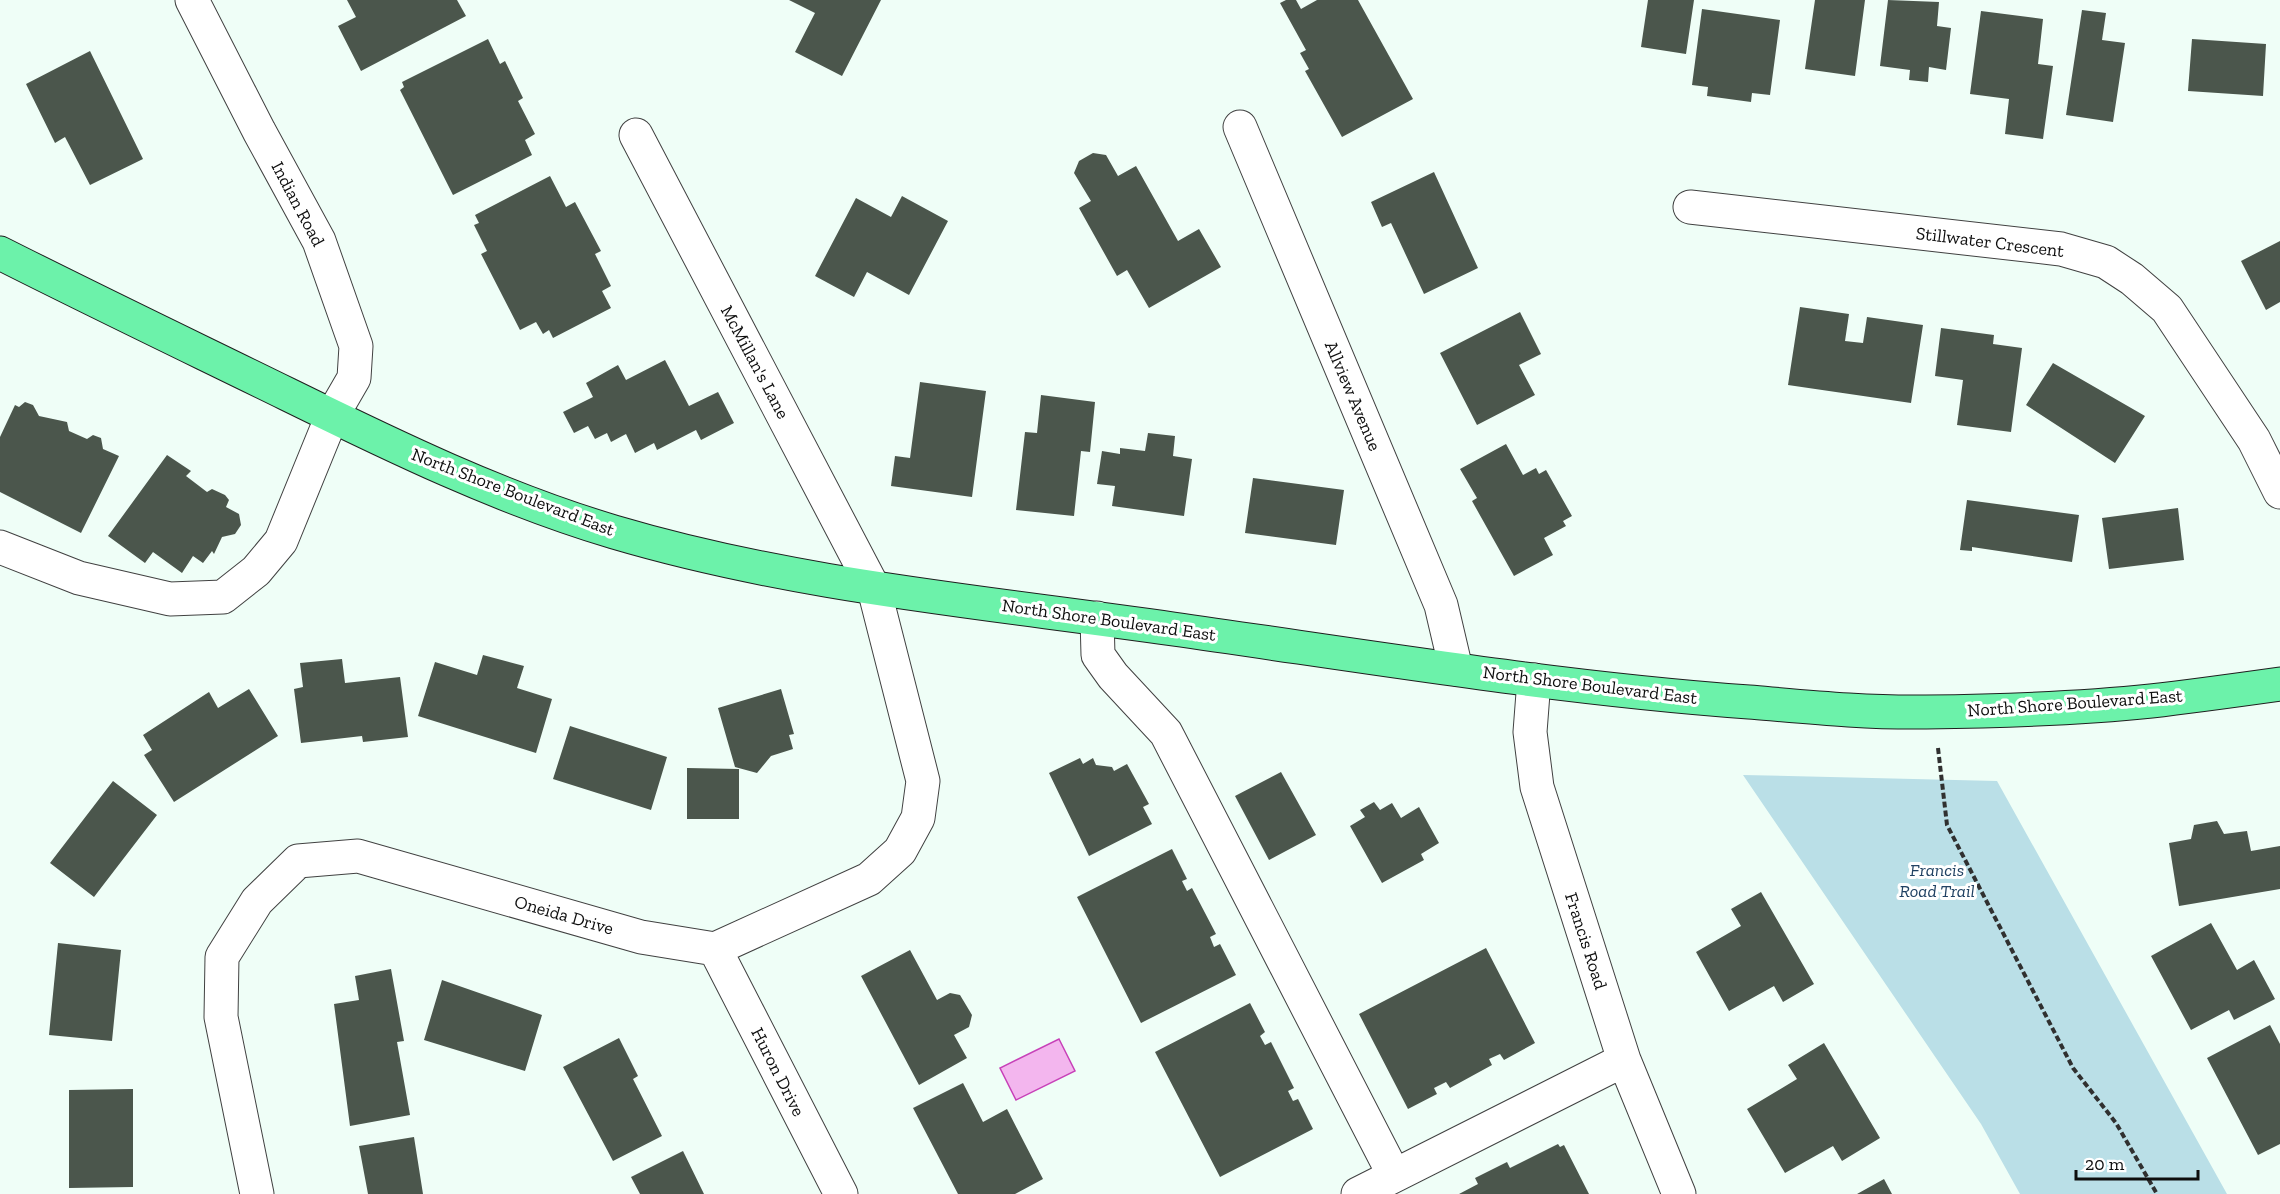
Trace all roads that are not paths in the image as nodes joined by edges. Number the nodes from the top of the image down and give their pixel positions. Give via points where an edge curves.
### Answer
1 (192, 0) edge
2 (1240, 127) dead end
3 (636, 135) dead end
4 (1690, 207) dead end
5 (0, 253) edge
6 (332, 416) junction
7 (2280, 492) edge
8 (0, 547) edge
9 (874, 589) junction
10 (1097, 618) junction
11 (1456, 669) junction
12 (1534, 680) junction
13 (2280, 684) edge
14 (716, 949) junction
15 (1624, 1060) junction
16 (1394, 1175) junction
17 (257, 1194) edge
18 (841, 1194) edge
19 (1358, 1194) edge
20 (1679, 1194) edge

1 - 6 street, Indian Road via 320,241 356,346 354,378
2 - 11 street, Allview Avenue via 1441,605
3 - 9 street, McMillan's Lane
4 - 7 street, Stillwater Crescent via 2061,249 2106,262 2167,309 2254,440
5 - 6 main road, North Shore Boulevard East
6 - 8 street, Indian Road via 281,541 255,571 223,597 170,599 79,578
6 - 9 main road, North Shore Boulevard East via 468,478 613,531
9 - 10 main road, North Shore Boulevard East
9 - 14 street via 923,781 918,818 900,851 869,879
10 - 11 main road, North Shore Boulevard East
10 - 16 street via 1098,655 1166,733
11 - 12 main road, North Shore Boulevard East
12 - 13 main road, North Shore Boulevard East via 1693,698 1935,712 2147,702
12 - 15 street, Francis Road via 1530,732 1537,786
14 - 17 street, Oneida Drive via 641,938 358,856 298,861 257,901 222,957 221,1017
14 - 18 street, Huron Drive
15 - 16 street
15 - 20 street, Francis Road
16 - 19 street

